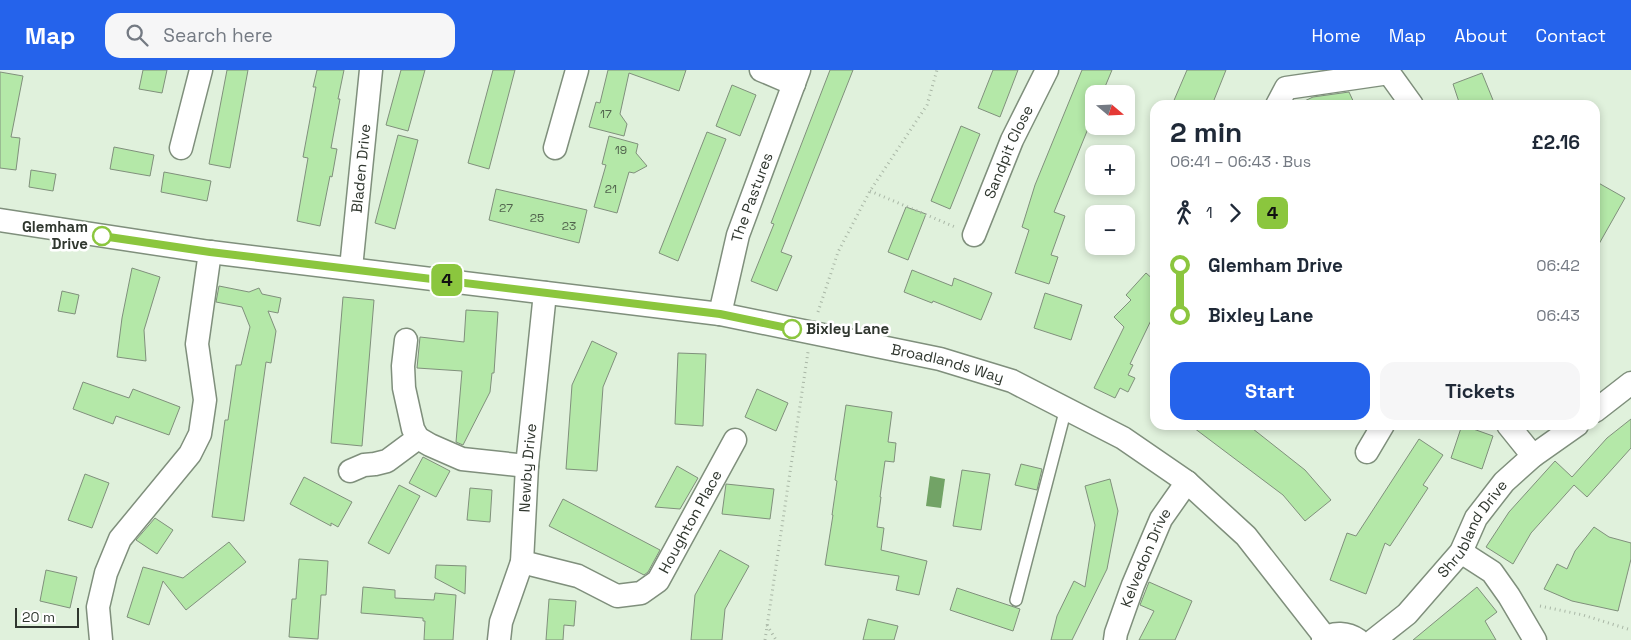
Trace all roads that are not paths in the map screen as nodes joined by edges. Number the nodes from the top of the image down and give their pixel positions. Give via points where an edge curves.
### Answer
1 (201, 70) edge
2 (370, 70) edge
3 (577, 70) edge
4 (760, 70) edge
5 (1047, 70) edge
6 (1390, 72) edge
7 (796, 77) edge
8 (1280, 100) edge
9 (1409, 100) edge
10 (181, 148) dead end
11 (554, 148) dead end
12 (0, 220) edge
13 (974, 234) road end
14 (210, 252) junction
15 (351, 268) junction
16 (545, 293) junction
17 (720, 314) junction
18 (406, 340) dead end
19 (1631, 383) edge
20 (1600, 407) edge
21 (1066, 408) junction
22 (1380, 430) edge
23 (1512, 430) edge
24 (1570, 430) edge
25 (418, 438) junction
26 (735, 440) dead end
27 (1366, 452) dead end
28 (1533, 456) junction
29 (527, 466) junction
30 (350, 471) dead end
31 (1187, 482) junction
32 (1460, 552) junction
33 (522, 562) junction
34 (1016, 600) dead end
35 (1324, 639) edge
36 (101, 640) edge
37 (499, 640) edge
38 (1115, 640) edge
39 (1358, 640) edge
40 (1374, 640) edge
41 (1535, 640) edge

1 - 10 street
2 - 15 street, Bladen Drive
3 - 11 street
4 - 7 street, The Pastures
5 - 13 street, Sandpit Close via 1012,140
6 - 8 street via 1286,88
6 - 9 street
7 - 17 street, The Pastures via 738,235
12 - 14 street, Broadlands Way
14 - 15 street, Broadlands Way
14 - 36 street via 196,344 204,400 200,434 190,454 120,539 106,573 98,607
15 - 16 street, Broadlands Way
16 - 17 street, Broadlands Way
16 - 29 street, Newby Drive
17 - 21 street, Broadlands Way via 940,359 1012,381
18 - 25 street via 404,388
19 - 20 street
21 - 31 street, Broadlands Way via 1123,438
21 - 34 lane
22 - 27 street
23 - 28 street
24 - 28 street, Shrubland Drive
25 - 29 street via 462,459
25 - 30 street via 387,461
26 - 33 street, Houghton Place via 658,580 641,593 617,596 578,576
28 - 32 street, Shrubland Drive via 1504,482 1476,518
29 - 33 street, Newby Drive
31 - 35 street, Broadlands Way via 1246,536
31 - 38 street, Kelvedon Drive via 1161,519 1133,584
32 - 40 street, Shrubland Drive via 1407,614
32 - 41 street via 1492,572
33 - 37 street, Newby Drive via 501,622
35 - 39 street via 1346,634

